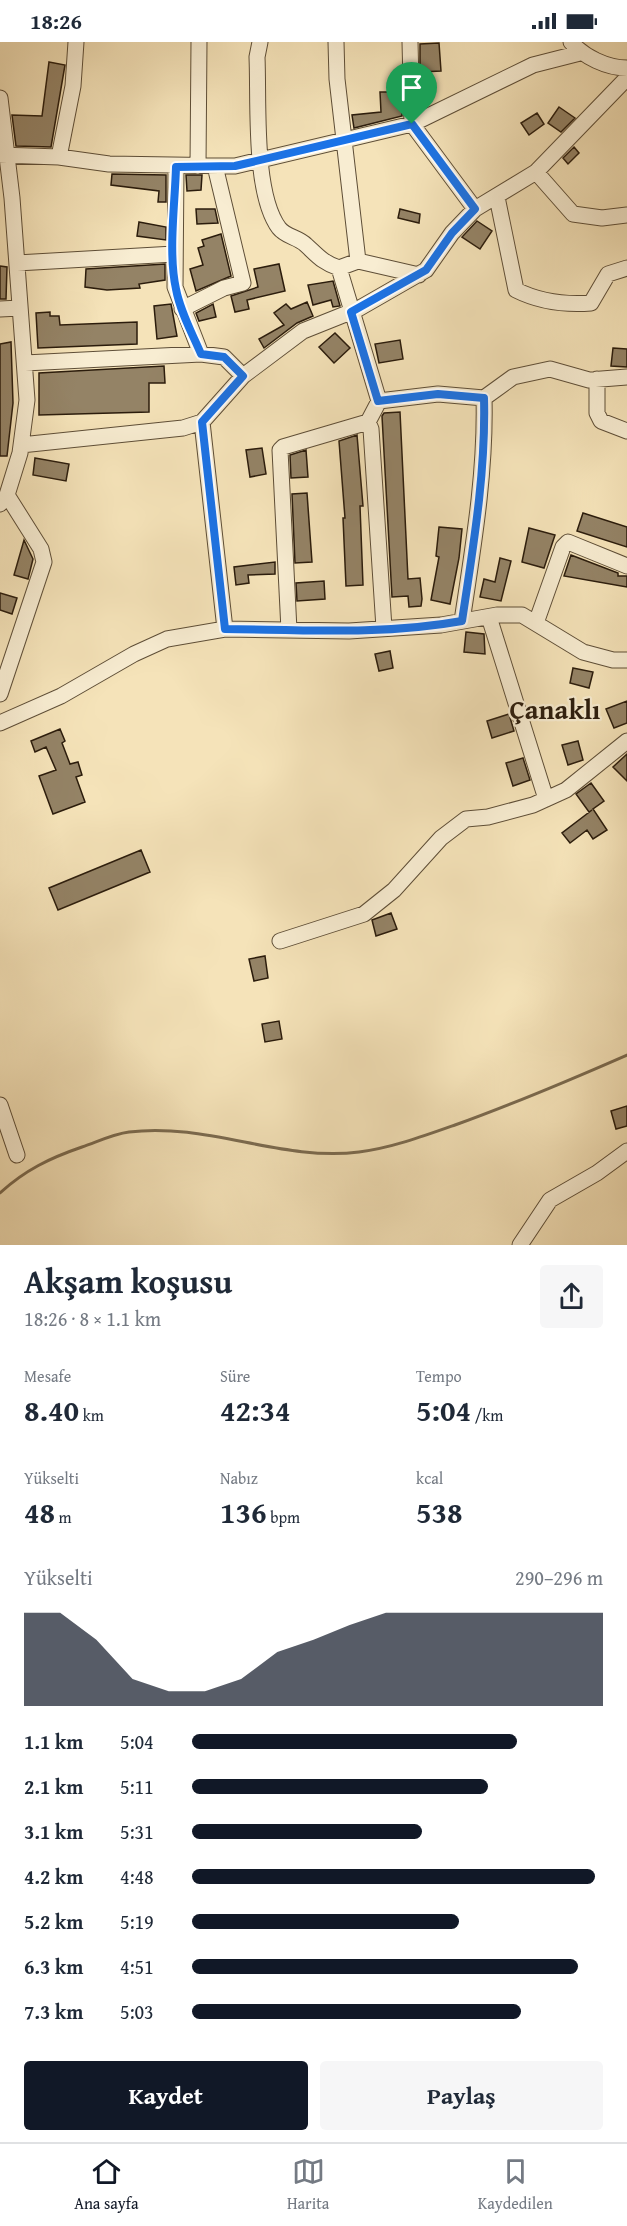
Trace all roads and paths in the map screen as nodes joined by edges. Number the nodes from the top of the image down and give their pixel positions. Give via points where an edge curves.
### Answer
1 (76, 42) edge
2 (199, 42) edge
3 (260, 42) edge
4 (336, 42) edge
5 (410, 42) edge
6 (575, 47) edge
7 (627, 68) edge
8 (627, 78) edge
9 (0, 98) edge
10 (412, 124) junction
11 (344, 139) junction
12 (3, 155) edge
13 (59, 157) junction
14 (260, 161) junction
15 (198, 166) junction
16 (215, 166) junction
17 (176, 167) junction
18 (536, 172) junction
19 (497, 197) junction
20 (475, 209) junction
21 (627, 215) edge
22 (174, 255) junction
23 (358, 261) junction
24 (17, 263) junction
25 (339, 268) junction
26 (627, 268) edge
27 (419, 274) junction
28 (20, 308) junction
29 (0, 309) edge
30 (182, 309) junction
31 (351, 312) junction
32 (201, 354) junction
33 (25, 363) junction
34 (243, 376) junction
35 (627, 377) edge
36 (597, 379) junction
37 (484, 398) junction
38 (378, 401) junction
39 (202, 422) junction
40 (369, 422) junction
41 (627, 431) edge
42 (21, 445) junction
43 (4, 499) edge
44 (627, 566) edge
45 (489, 616) junction
46 (462, 621) junction
47 (536, 623) junction
48 (384, 628) junction
49 (225, 629) junction
50 (289, 630) junction
51 (627, 660) edge
52 (0, 694) edge
53 (0, 723) edge
54 (627, 741) edge
55 (546, 799) junction
56 (280, 941) dead end
57 (0, 1105) edge
58 (627, 1151) edge
59 (17, 1155) dead end
60 (519, 1245) edge

1 - 13 street via 73,86
2 - 15 street
3 - 14 street
4 - 11 street
5 - 10 street
6 - 7 street via 616,68
6 - 10 street
8 - 18 street
9 - 12 street
10 - 11 street
10 - 20 street
11 - 14 street
11 - 23 street
12 - 13 street
12 - 24 street
13 - 17 street
14 - 16 street
14 - 25 street via 267,208 281,231 307,246 319,260
15 - 16 street
15 - 17 street
16 - 30 street via 243,283
17 - 22 street
18 - 19 street
18 - 21 street via 573,214 602,218
19 - 20 street
19 - 26 street via 516,290 570,305 591,303 608,274
20 - 27 street
22 - 24 street
22 - 30 street via 175,287
23 - 25 street
23 - 27 street
24 - 28 street
25 - 31 street
27 - 31 street
28 - 29 street
28 - 33 street
30 - 32 street
31 - 34 street via 303,331
31 - 38 street
32 - 33 street
32 - 34 street via 224,357
33 - 42 street via 27,400
34 - 39 street
35 - 36 street
36 - 37 street via 550,369 513,377
36 - 41 street via 597,413 601,421
37 - 38 street via 438,394
37 - 46 street via 475,527
38 - 40 street
39 - 42 street via 183,428
39 - 49 street
40 - 48 street
40 - 50 street via 279,450
42 - 43 street
43 - 52 street via 41,549 44,562
44 - 47 street via 568,542
45 - 46 street
45 - 47 street via 522,615
45 - 55 street
46 - 48 street
47 - 51 street via 583,652
48 - 50 street
49 - 50 street
49 - 53 street via 167,639 61,696
54 - 55 street via 566,790
55 - 56 street via 488,817 466,819 441,838 394,890 364,914
57 - 59 street
58 - 60 street via 550,1200

